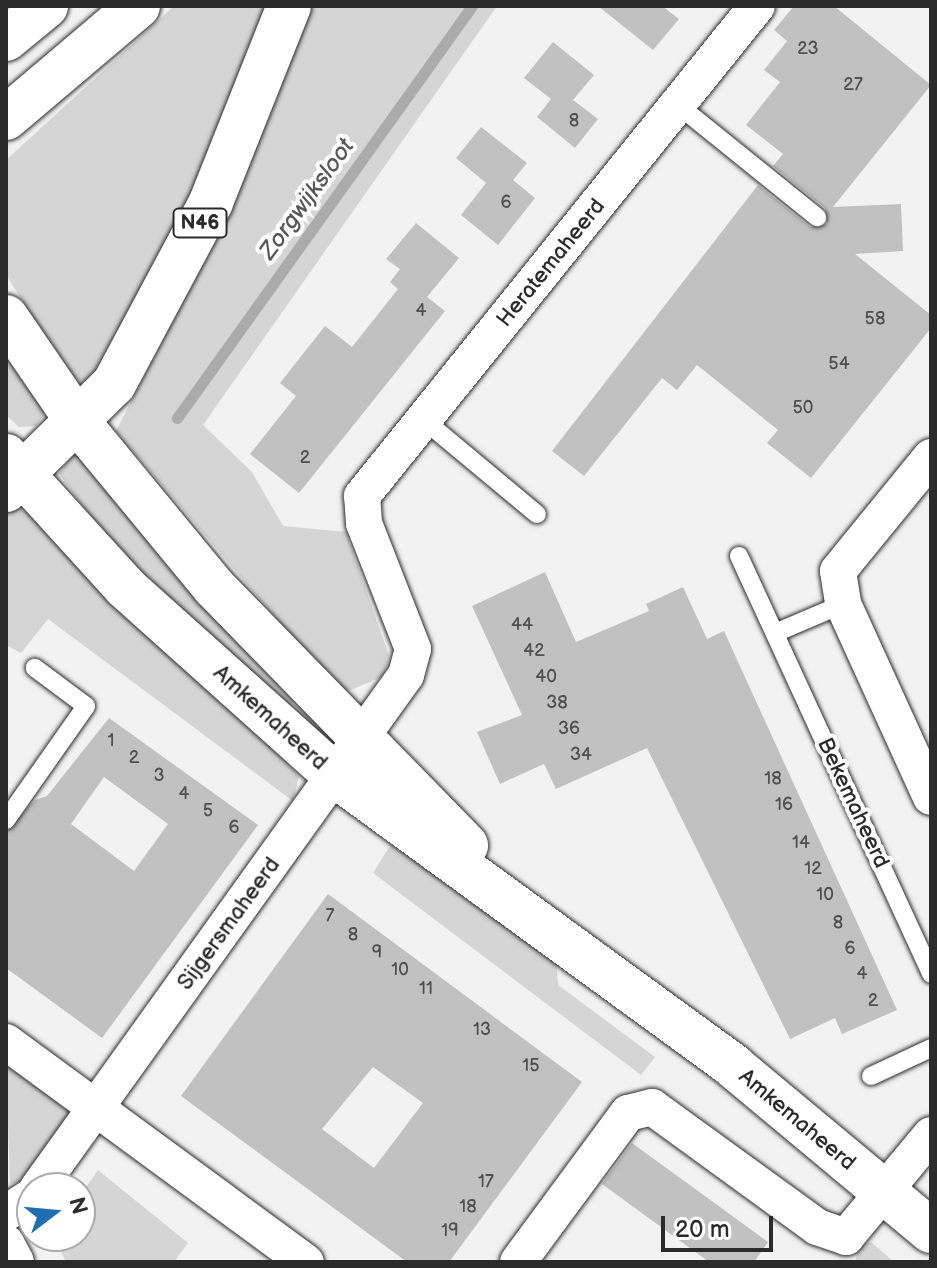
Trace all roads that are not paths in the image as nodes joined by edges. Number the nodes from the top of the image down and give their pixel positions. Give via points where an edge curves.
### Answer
1 (46, 6) edge
2 (138, 6) edge
3 (289, 6) edge
4 (757, 6) edge
5 (6, 39) edge
6 (678, 105) junction
7 (6, 118) edge
8 (817, 217) dead end
9 (6, 317) edge
10 (424, 420) junction
11 (78, 422) junction
12 (931, 457) edge
13 (11, 474) edge
14 (537, 514) dead end
15 (739, 556) dead end
16 (843, 604) junction
17 (775, 633) junction
18 (35, 668) dead end
19 (362, 739) junction
20 (336, 776) junction
21 (931, 797) edge
22 (6, 820) edge
23 (546, 927) junction
24 (931, 974) edge
25 (6, 1042) edge
26 (931, 1048) edge
27 (871, 1076) dead end
28 (95, 1108) junction
29 (931, 1135) edge
30 (49, 1172) edge
31 (881, 1190) junction
32 (931, 1231) edge
33 (6, 1243) edge
34 (16, 1262) edge
35 (306, 1262) edge
36 (518, 1262) edge

1 - 5 main road
2 - 7 main road
3 - 11 main road, N46 via 211,202 114,384
4 - 6 street, Heratemaheerd
6 - 8 lane
6 - 10 street, Heratemaheerd
9 - 11 main road, Amkemaheerd
10 - 14 lane
10 - 19 street, Heratemaheerd via 362,496 364,523 413,649 406,675
11 - 13 main road, N46
11 - 19 main road, Amkemaheerd via 214,587
12 - 16 street via 838,571
13 - 20 main road, Amkemaheerd via 125,587
15 - 17 lane, Bekemaheerd
16 - 17 lane
16 - 21 street
17 - 24 lane, Bekemaheerd
18 - 22 lane via 86,706
19 - 20 street, Sijgersmaheerd
19 - 23 main road, Amkemaheerd
20 - 23 main road, Amkemaheerd
20 - 28 street, Sijgersmaheerd
23 - 31 main road, Amkemaheerd
25 - 28 street
26 - 27 lane
28 - 30 street, Sijgersmaheerd
28 - 35 street
29 - 31 street
31 - 32 main road, Amkemaheerd
31 - 36 street via 846,1237 817,1227 652,1107 628,1113
33 - 34 street

